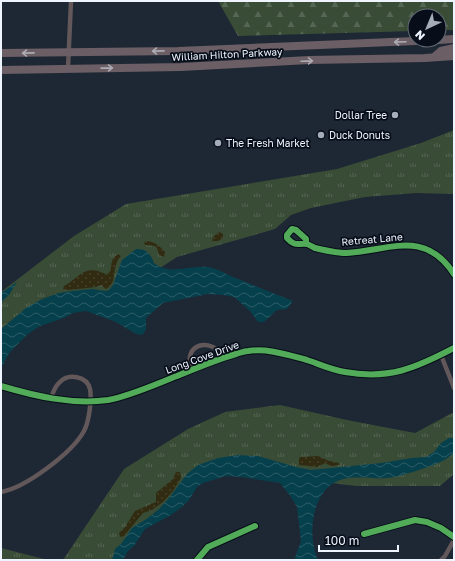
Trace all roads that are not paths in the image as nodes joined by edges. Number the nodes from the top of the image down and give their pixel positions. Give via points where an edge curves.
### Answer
1 (71, 2) edge
2 (407, 41) edge
3 (454, 48) edge
4 (68, 52) junction
5 (1, 53) edge
6 (454, 56) edge
7 (434, 57) junction
8 (68, 68) junction
9 (1, 70) edge
10 (306, 244) dead end
11 (454, 274) edge
12 (454, 348) edge
13 (441, 355) junction
14 (224, 357) junction
15 (191, 369) junction
16 (1, 386) edge
17 (454, 388) edge
18 (51, 398) junction
19 (89, 401) junction
20 (1, 492) edge
21 (255, 526) dead end
22 (364, 534) dead end
23 (454, 538) edge
24 (443, 558) edge
25 (197, 560) edge
26 (450, 560) edge

1 - 4 street
2 -> 4 highway, William Hilton Parkway via 178,51
3 - 7 highway via 441,51
4 -> 5 highway, William Hilton Parkway
4 - 8 street
6 - 7 highway, William Hilton Parkway
8 -> 7 highway, William Hilton Parkway via 181,67
8 - 9 highway, William Hilton Parkway
10 - 11 street, Retreat Lane via 344,253 405,245 419,247 441,257
12 - 13 street, Long Cove Drive
13 - 14 street, Long Cove Drive via 398,372 372,375 344,372 285,354 263,351 247,351
13 - 17 street
14 - 15 street, Long Cove Drive
14 - 15 street via 214,347 207,344 199,345 192,350 189,363
15 - 19 street, Long Cove Drive via 147,388 110,399
16 - 18 street, Long Cove Drive
18 - 19 street, Long Cove Drive
18 - 19 street via 60,381 72,376 86,381 90,387
19 - 20 street via 88,419 84,431 75,443 37,475 10,490
21 - 25 street via 208,547
22 - 23 street via 415,520 441,528
23 - 24 street
24 - 26 street

